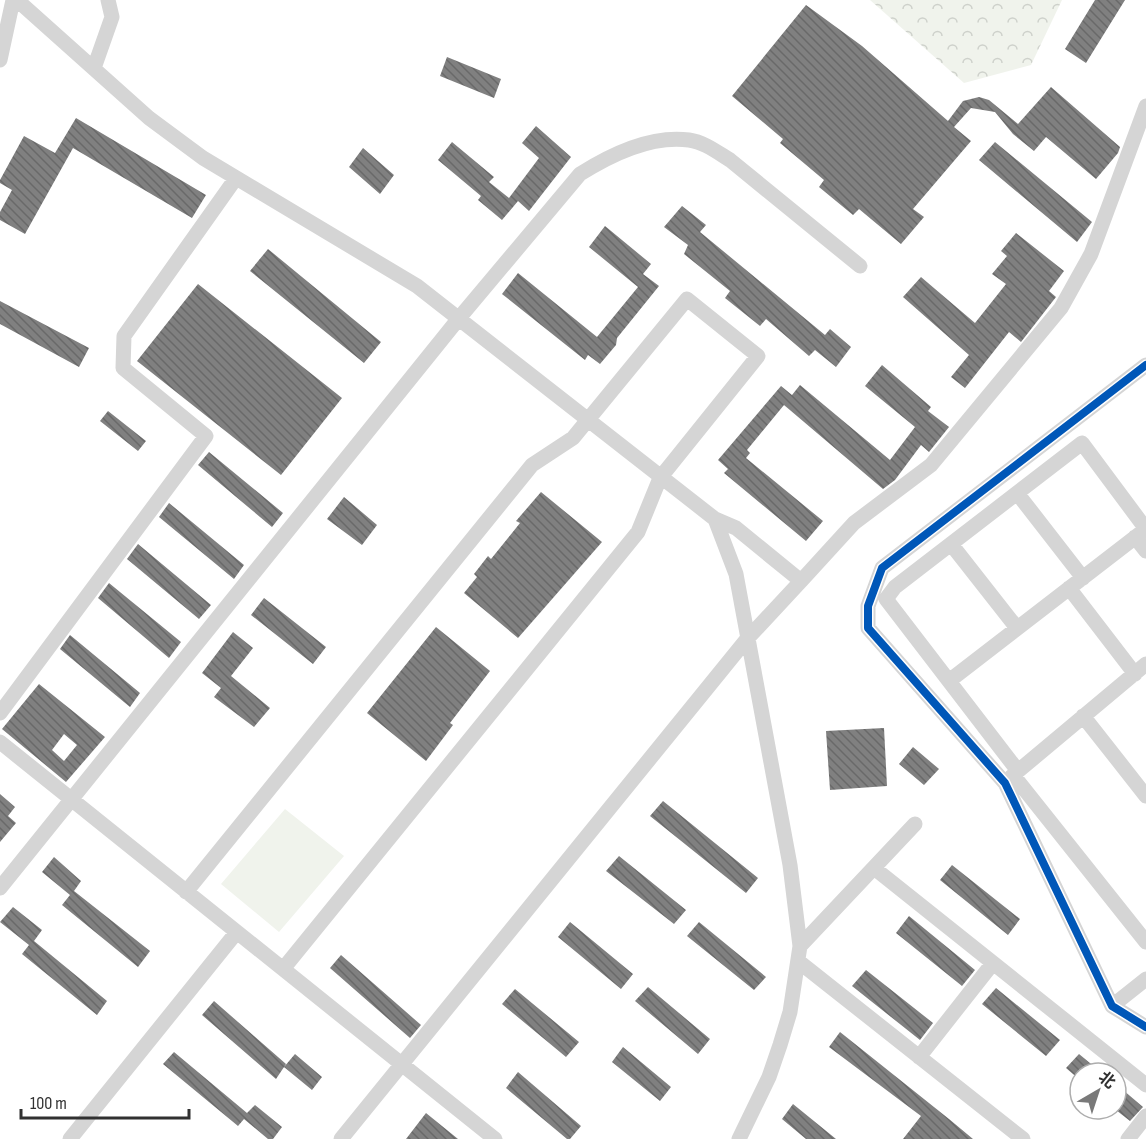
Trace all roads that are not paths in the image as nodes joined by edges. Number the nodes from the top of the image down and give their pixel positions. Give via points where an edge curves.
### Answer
1 (15, 0) edge
2 (108, 0) edge
3 (0, 60) edge
4 (94, 68) junction
5 (1146, 105) edge
6 (236, 178) junction
7 (860, 266) dead end
8 (460, 317) junction
9 (1146, 365) edge
10 (588, 419) junction
11 (660, 478) junction
12 (1017, 493) junction
13 (715, 519) junction
14 (1142, 532) edge
15 (951, 544) junction
16 (1146, 552) edge
17 (1083, 578) junction
18 (801, 580) junction
19 (1069, 588) junction
20 (1017, 628) junction
21 (747, 639) junction
22 (1140, 669) edge
23 (949, 681) junction
24 (0, 713) edge
25 (1083, 716) junction
26 (0, 742) edge
27 (1012, 776) junction
28 (1146, 796) edge
29 (70, 800) junction
30 (915, 824) dead end
31 (874, 868) junction
32 (0, 888) edge
33 (186, 892) junction
34 (236, 933) junction
35 (1146, 942) edge
36 (799, 954) junction
37 (993, 963) junction
38 (283, 969) junction
39 (1146, 979) edge
40 (1112, 1006) junction
41 (1146, 1027) edge
42 (919, 1057) junction
43 (402, 1064) junction
44 (1146, 1085) edge
45 (1146, 1116) edge
46 (70, 1139) edge
47 (341, 1139) edge
48 (495, 1139) edge
49 (739, 1139) edge
50 (1023, 1139) edge
51 (1128, 1139) edge

1 - 3 street
1 - 4 street
2 - 4 street via 112,17
4 - 6 street via 149,118
5 - 18 street via 1091,254 1061,308 930,465 854,523
6 - 8 street via 394,269
6 - 24 street via 124,336 123,368 206,436
7 - 8 street via 730,160 707,146 671,140 605,159 580,174
8 - 10 street
8 - 29 street
9 - 27 street via 882,568 868,606 868,628
10 - 11 street
10 - 11 street via 687,298 758,356
10 - 33 street via 573,438 532,465
11 - 13 street
11 - 38 street via 638,532
12 - 14 street via 1082,443
12 - 15 street
12 - 17 street
13 - 18 street via 736,528
13 - 21 street via 736,574
14 - 16 street
14 - 17 street
15 - 20 street
15 - 23 street via 895,587 886,599
17 - 19 street
18 - 21 street
19 - 20 street
19 - 22 street
20 - 23 street
21 - 36 street via 790,865
21 - 43 street
22 - 25 street
23 - 27 street
25 - 27 street
25 - 28 street
26 - 29 street
27 - 35 street
27 - 40 street
29 - 32 street
29 - 33 street
30 - 31 street
31 - 36 street
31 - 37 street
33 - 34 street
34 - 38 street
34 - 46 street
36 - 42 street
36 - 49 street via 790,1012 780,1045
37 - 42 street
37 - 44 street
38 - 43 street
39 - 40 street
40 - 41 street
42 - 50 street
43 - 47 street
43 - 48 street
45 - 51 street

